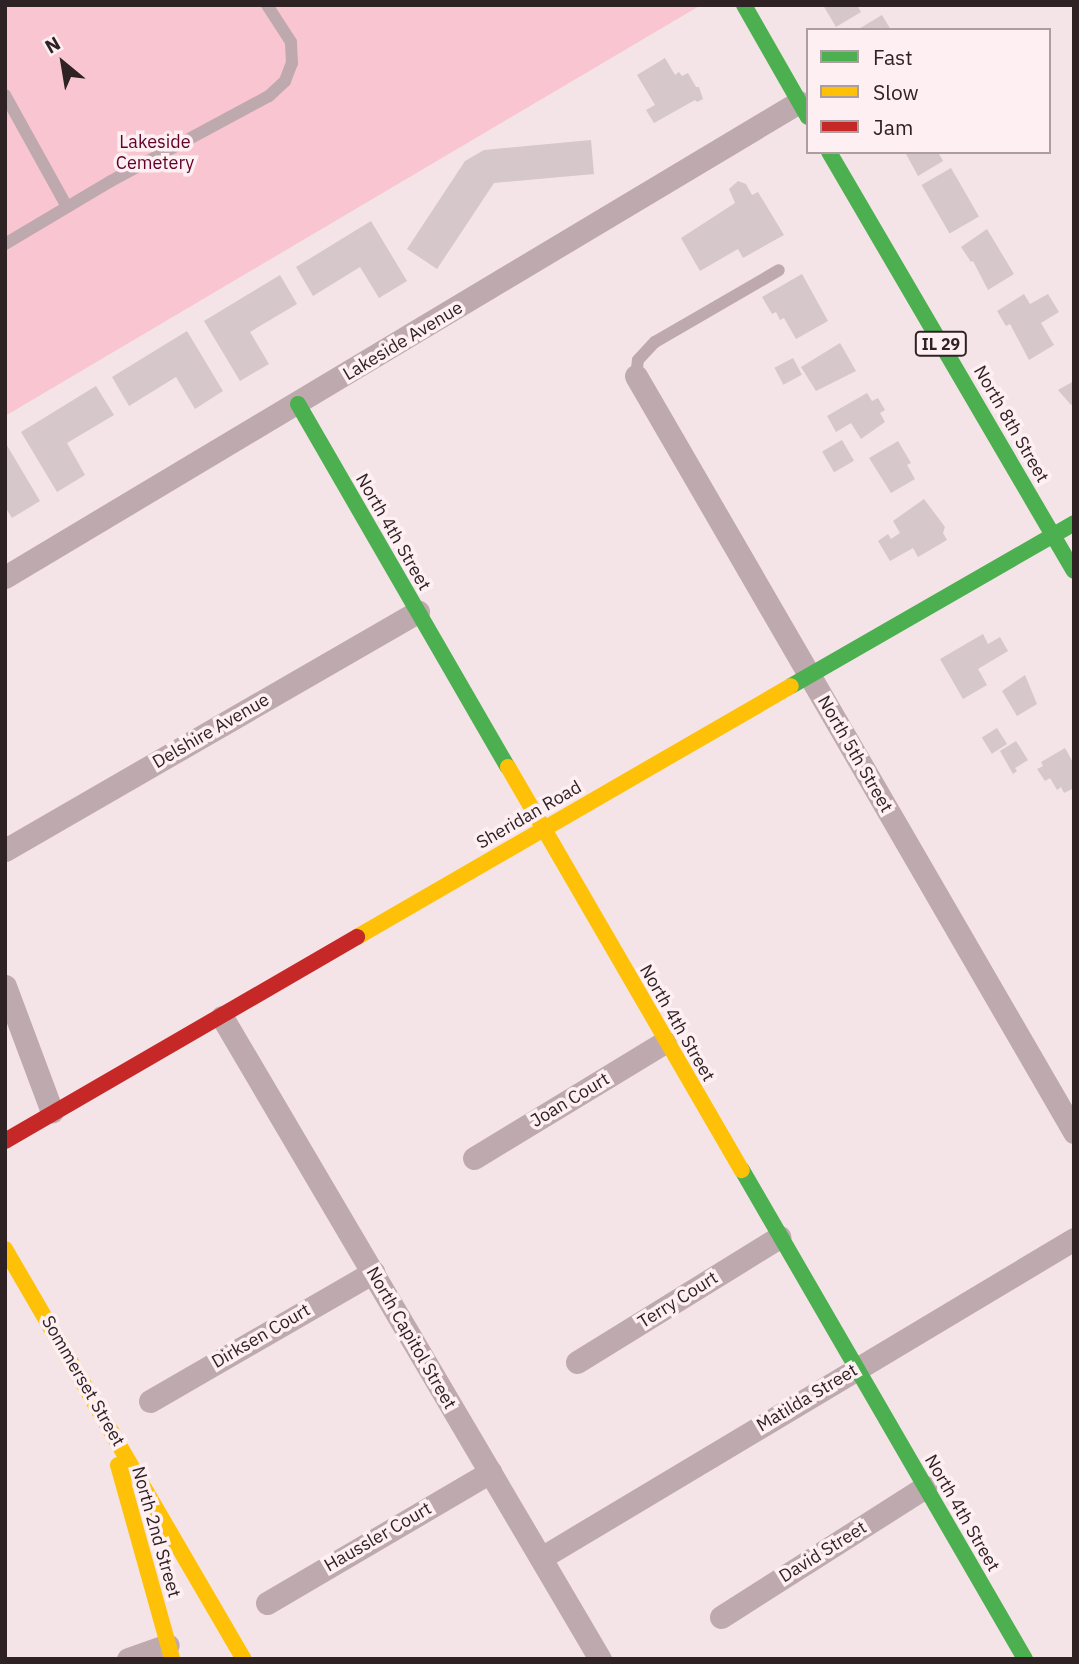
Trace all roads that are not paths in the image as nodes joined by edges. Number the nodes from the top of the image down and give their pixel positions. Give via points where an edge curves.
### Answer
1 (267, 5) edge
2 (744, 5) edge
3 (5, 95) edge
4 (804, 109) edge
5 (830, 154) edge
6 (67, 207) junction
7 (5, 244) edge
8 (779, 270) dead end
9 (636, 376) joint
10 (298, 404) junction
11 (1074, 523) edge
12 (1054, 535) junction
13 (1074, 571) edge
14 (5, 577) edge
15 (418, 612) junction
16 (809, 675) junction
17 (543, 829) junction
18 (5, 850) edge
19 (5, 986) edge
20 (222, 1017) junction
21 (666, 1042) junction
22 (52, 1112) junction
23 (1074, 1132) edge
24 (5, 1141) edge
25 (474, 1158) dead end
26 (779, 1237) junction
27 (1074, 1239) edge
28 (5, 1249) edge
29 (373, 1272) junction
30 (577, 1362) dead end
31 (855, 1368) junction
32 (150, 1401) dead end
33 (104, 1416) junction
34 (490, 1472) junction
35 (925, 1487) junction
36 (541, 1558) junction
37 (267, 1603) dead end
38 (720, 1617) dead end
39 (170, 1652) edge
40 (128, 1659) edge
41 (244, 1659) edge
42 (600, 1659) edge
43 (1025, 1659) edge

1 - 6 lane via 291,42 292,63 285,81 269,96
2 - 4 main road
3 - 6 lane
4 - 10 street, Lakeside Avenue
5 - 12 main road, North 8th Street / IL 29
6 - 7 lane
8 - 9 lane via 643,351
9 - 16 street, North 5th Street
10 - 14 street, Lakeside Avenue
10 - 15 main road, North 4th Street
11 - 12 main road, Sheridan Road
12 - 13 main road, North 8th Street / IL 29
12 - 16 main road, Sheridan Road
15 - 17 main road, North 4th Street
15 - 18 street, Delshire Avenue
16 - 17 main road, Sheridan Road
16 - 23 street, North 5th Street
17 - 20 main road, Sheridan Road
17 - 21 main road, North 4th Street
19 - 22 street
20 - 22 main road, Sheridan Road
20 - 29 street, North Capitol Street
21 - 25 street, Joan Court
21 - 26 main road, North 4th Street
22 - 24 main road, Sheridan Road
26 - 30 street, Terry Court
26 - 31 main road, North 4th Street
27 - 31 street, Matilda Street
28 - 33 main road, Sommerset Street
29 - 32 street, Dirksen Court
29 - 34 street, North Capitol Street
31 - 35 main road, North 4th Street
31 - 36 street, Matilda Street
33 - 39 main road, North 2nd Street
33 - 41 main road, Sommerset Street
34 - 36 street, North Capitol Street
34 - 37 street, Haussler Court
35 - 38 street, David Street
35 - 43 main road, North 4th Street
36 - 42 street, North Capitol Street
39 - 40 street

